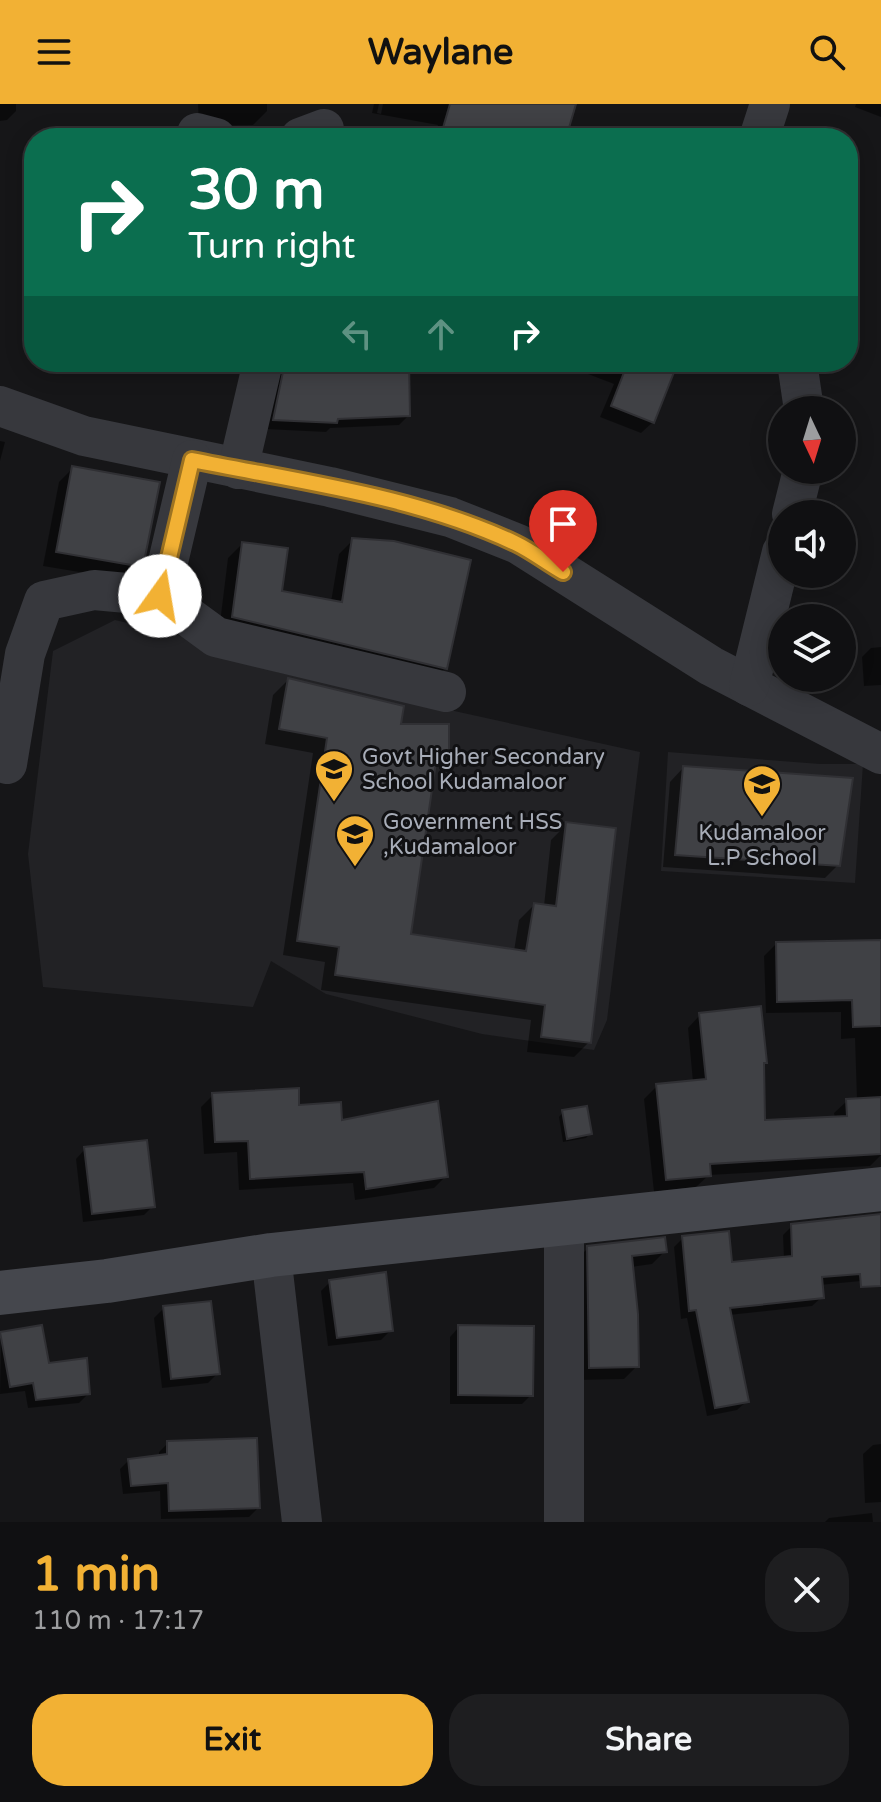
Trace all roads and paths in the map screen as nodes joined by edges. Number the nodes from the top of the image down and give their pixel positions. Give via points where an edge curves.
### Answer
1 (770, 104) edge
2 (762, 128) edge
3 (261, 372) edge
4 (798, 372) edge
5 (802, 396) edge
6 (0, 406) edge
7 (192, 460) junction
8 (238, 469) junction
9 (773, 588) edge
10 (160, 596) junction
11 (749, 686) junction
12 (446, 692) dead end
13 (881, 754) edge
14 (7, 764) dead end
15 (881, 1189) edge
16 (564, 1223) junction
17 (271, 1255) junction
18 (0, 1293) edge
19 (302, 1522) edge
20 (564, 1522) edge

1 - 2 street
3 - 8 street
4 - 5 street
6 - 7 street via 84,436
7 - 8 street
7 - 10 street
8 - 11 street via 450,517 518,544
9 - 11 street
10 - 12 street via 216,637
10 - 14 street via 94,590 44,601 25,654
11 - 13 street
15 - 16 main road
16 - 17 main road
16 - 20 street
17 - 18 main road
17 - 19 street

